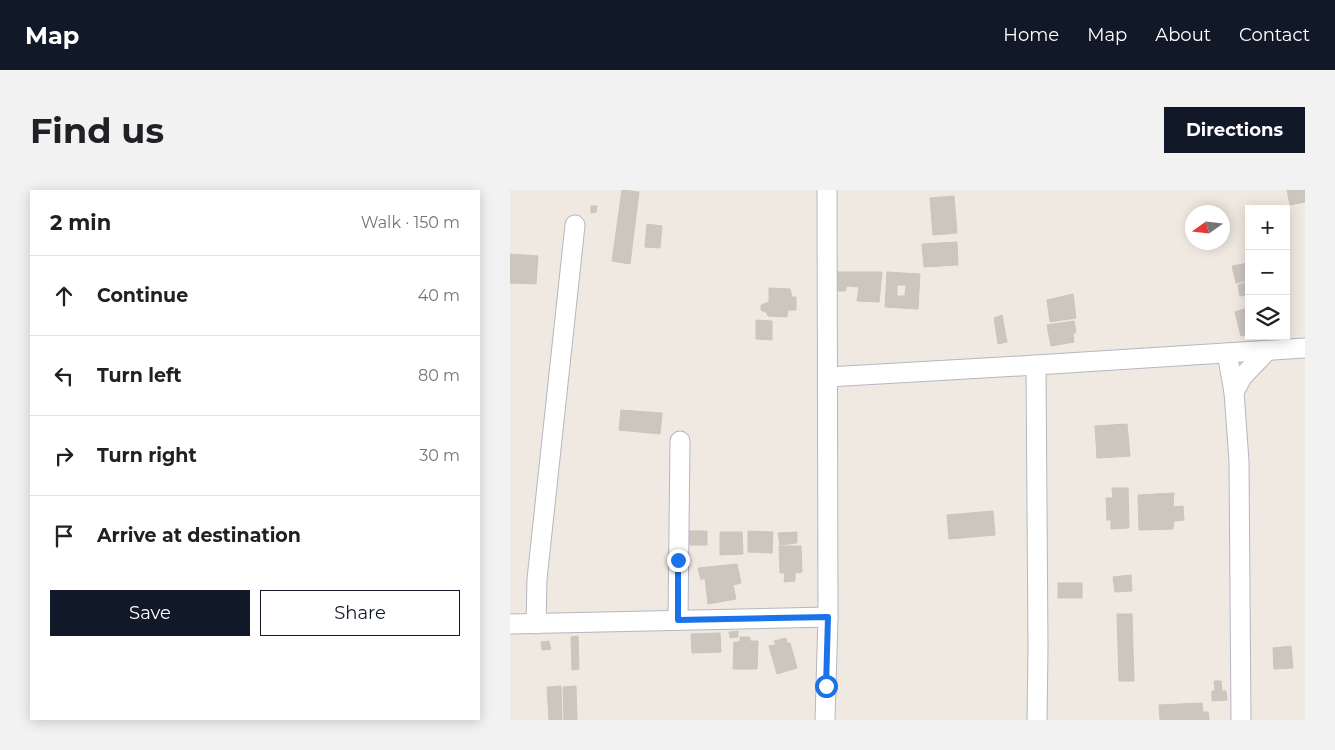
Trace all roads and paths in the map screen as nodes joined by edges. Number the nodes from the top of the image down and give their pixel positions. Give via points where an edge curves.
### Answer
1 (827, 190) edge
2 (575, 225) dead end
3 (1305, 348) edge
4 (1267, 351) junction
5 (1227, 353) junction
6 (1036, 365) junction
7 (828, 377) junction
8 (1234, 392) junction
9 (680, 441) dead end
10 (828, 617) junction
11 (678, 620) junction
12 (510, 624) edge
13 (536, 624) junction
14 (825, 720) edge
15 (1037, 720) edge
16 (1241, 720) edge

1 - 7 street
2 - 13 street via 537,578
3 - 4 street
4 - 5 street
4 - 8 street via 1242,377
5 - 6 street
5 - 8 street
6 - 7 street
6 - 15 street
7 - 10 street
8 - 16 street via 1238,461
9 - 11 street
10 - 11 street
10 - 14 street
11 - 13 street
12 - 13 street

